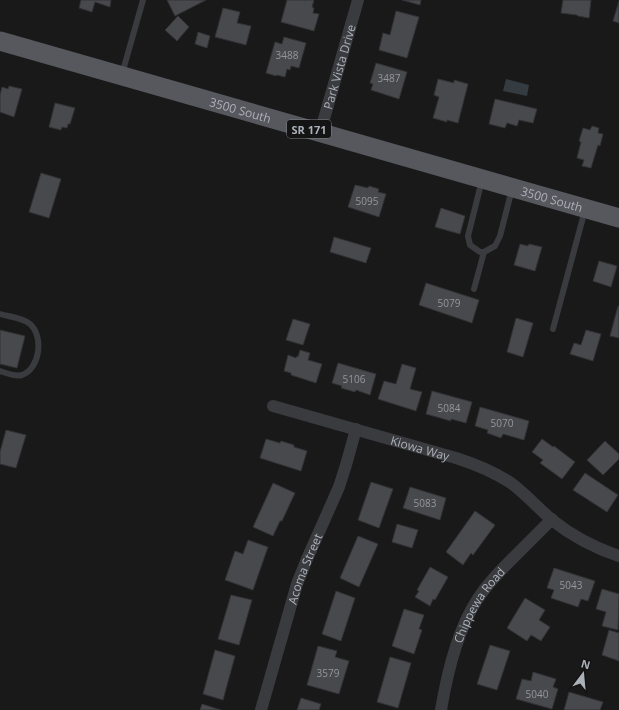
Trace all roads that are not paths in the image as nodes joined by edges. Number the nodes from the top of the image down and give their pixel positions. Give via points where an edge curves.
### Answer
1 (143, 0) edge
2 (358, 0) edge
3 (0, 41) edge
4 (122, 76) junction
5 (320, 132) junction
6 (483, 179) junction
7 (512, 187) junction
8 (586, 208) junction
9 (619, 218) edge
10 (484, 252) junction
11 (474, 289) dead end
12 (0, 314) edge
13 (553, 329) dead end
14 (0, 371) edge
15 (273, 406) dead end
16 (356, 429) junction
17 (552, 519) junction
18 (619, 556) edge
19 (261, 710) edge
20 (441, 710) edge

1 - 4 lane
2 - 5 street, Park Vista Drive
3 - 4 main road, 3500 South / SR 171
4 - 5 main road, 3500 South / SR 171
5 - 6 main road, 3500 South / SR 171
6 - 7 main road, 3500 South / SR 171
6 - 10 lane via 468,236 470,245
7 - 8 main road, 3500 South / SR 171
7 - 10 lane via 500,236 494,246
8 - 9 main road, 3500 South / SR 171
8 - 13 lane
10 - 11 lane
12 - 14 lane via 30,324 37,334 38,347 37,356 28,372 16,375
15 - 16 street, Kiowa Way
16 - 17 street, Kiowa Way via 462,460 490,471 511,483
16 - 19 street, Acoma Street via 339,487 298,584
17 - 18 street, Kiowa Way via 582,540
17 - 20 street, Chippewa Road via 477,599 456,648

